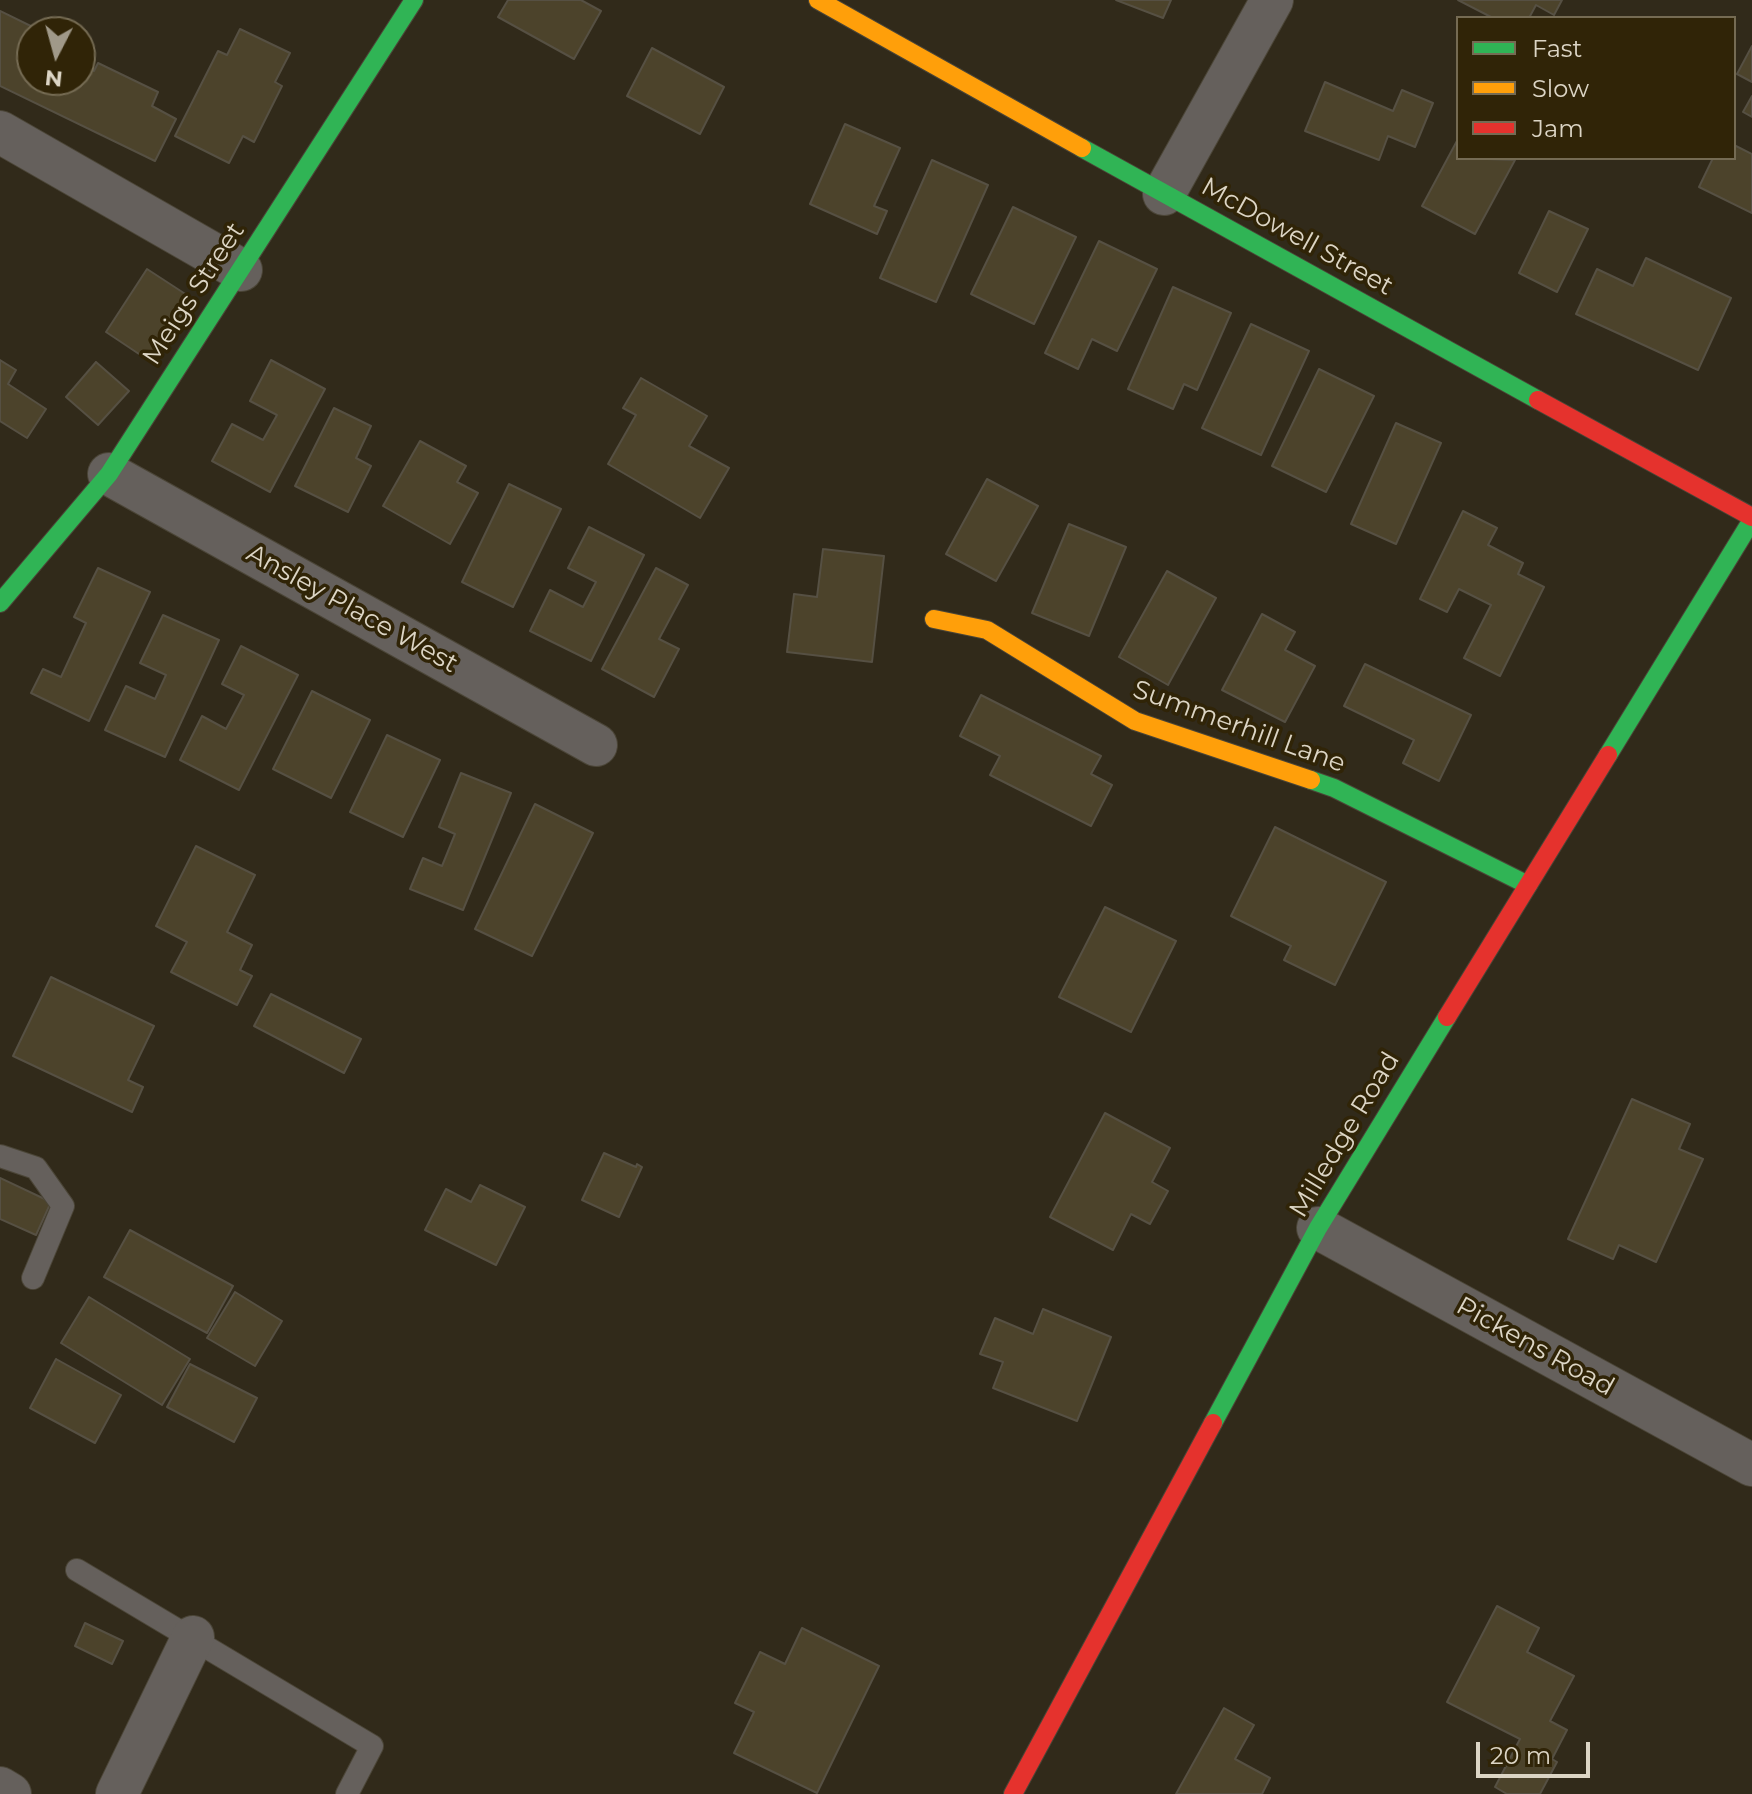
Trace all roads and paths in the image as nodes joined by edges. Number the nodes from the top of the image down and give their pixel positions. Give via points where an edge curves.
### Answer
1 (414, 0) edge
2 (818, 0) edge
3 (1272, 0) edge
4 (0, 132) edge
5 (1164, 194) junction
6 (241, 270) junction
7 (109, 474) junction
8 (1752, 518) edge
9 (0, 603) edge
10 (934, 619) dead end
11 (596, 745) dead end
12 (1528, 885) junction
13 (0, 1156) edge
14 (1318, 1228) junction
15 (33, 1278) dead end
16 (1752, 1465) edge
17 (77, 1570) dead end
18 (193, 1637) junction
19 (0, 1788) edge
20 (10, 1794) edge
21 (117, 1794) edge
22 (347, 1794) edge
23 (1013, 1794) edge

1 - 6 street, Meigs Street
2 - 5 street, McDowell Street
3 - 5 street
4 - 6 street
5 - 8 street, McDowell Street
6 - 7 street, Meigs Street
7 - 9 street, Meigs Street
7 - 11 street, Ansley Place West
8 - 12 street, Milledge Road
10 - 12 street, Summerhill Lane via 987,630 1135,721 1334,788
12 - 14 street, Milledge Road
13 - 15 lane via 36,1168 63,1206
14 - 16 street, Pickens Road
14 - 23 street, Milledge Road
17 - 18 lane
18 - 21 street
18 - 22 lane via 372,1746
19 - 20 street

